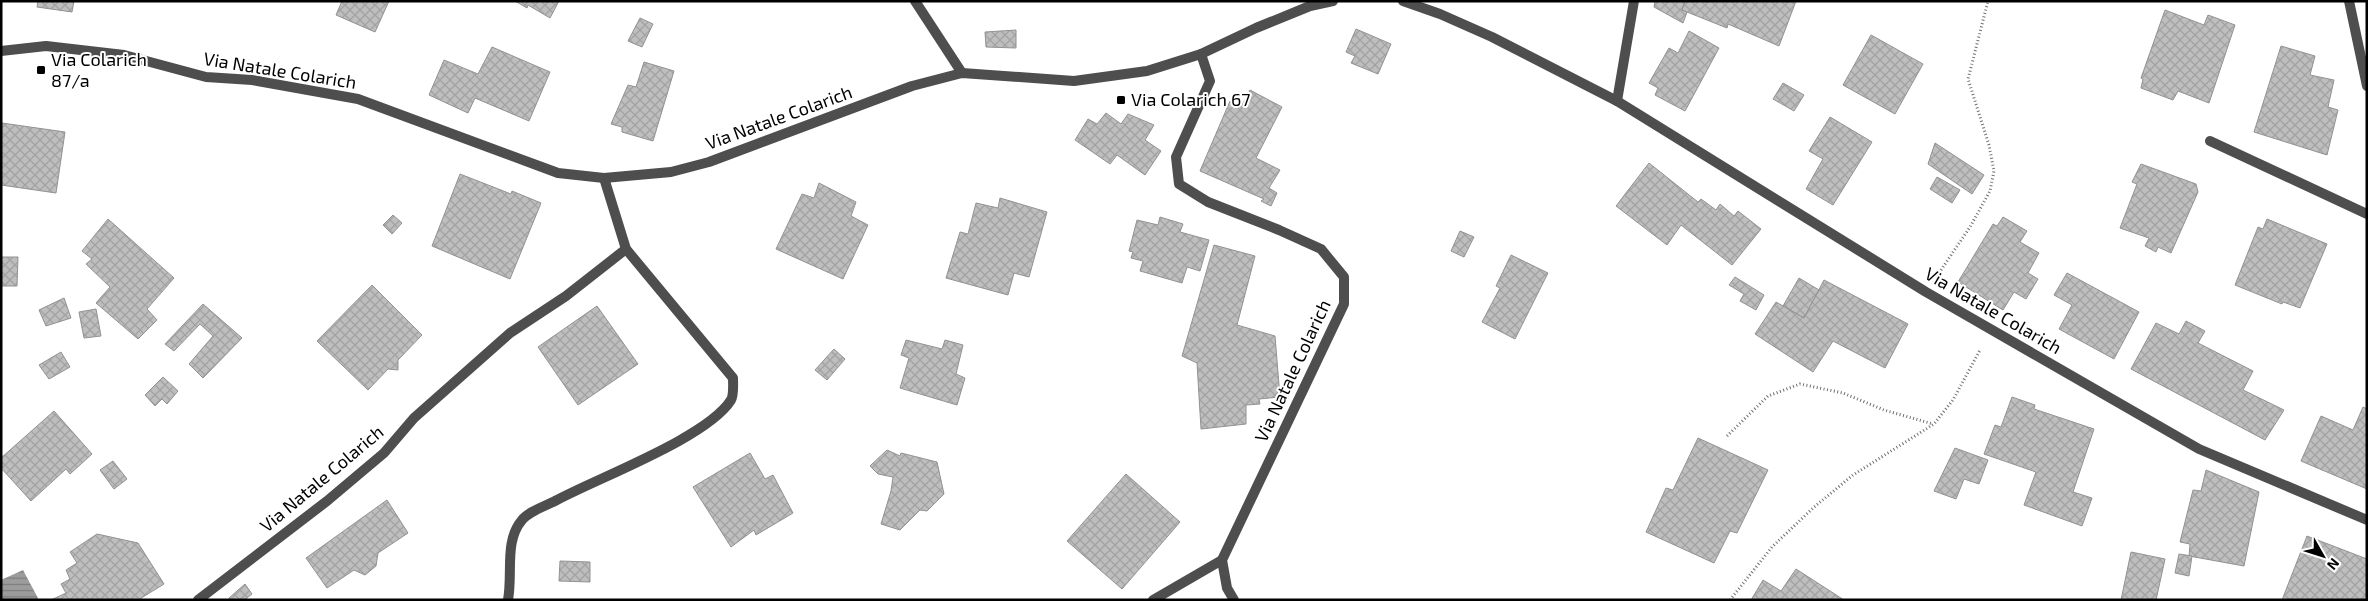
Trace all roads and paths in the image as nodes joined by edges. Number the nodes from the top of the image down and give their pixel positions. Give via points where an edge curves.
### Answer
1 (916, 1) edge
2 (1333, 1) edge
3 (1403, 1) edge
4 (1634, 1) edge
5 (1988, 1) edge
6 (2349, 1) edge
7 (1, 51) edge
8 (1201, 54) junction
9 (962, 73) junction
10 (2367, 86) edge
11 (1617, 101) junction
12 (2210, 142) dead end
13 (604, 178) junction
14 (2367, 214) edge
15 (626, 249) junction
16 (1926, 292) junction
17 (1991, 330) junction
18 (1934, 424) junction
19 (1726, 436) dead end
20 (2367, 520) edge
21 (1222, 560) junction
22 (198, 600) edge
23 (508, 600) edge
24 (1153, 600) edge
25 (1234, 600) edge
26 (1730, 600) edge

1 - 9 street
2 - 8 street, Via Natale Colarich via 1310,6
3 - 11 street, Via Natale Colarich via 1492,37
4 - 11 street
5 - 16 path via 1968,79 1989,145 1994,171 1990,191
6 - 10 street
7 - 13 street, Via Natale Colarich via 46,46 124,55 206,77 252,80 358,99 558,173
8 - 9 street, Via Natale Colarich via 1147,70 1074,81
8 - 21 street, Via Natale Colarich via 1210,81 1176,157 1180,184 1208,202 1321,249 1344,277 1344,304
9 - 13 street, Via Natale Colarich via 912,86 709,162 672,172
11 - 16 street, Via Natale Colarich
12 - 14 street
13 - 15 street
15 - 22 street, Via Natale Colarich via 566,296 510,333 414,418 384,453
15 - 23 street via 733,378 732,398 717,417 670,445 522,519 510,543
16 - 17 street, Via Natale Colarich
17 - 18 path via 1953,400
17 - 20 street, Via Natale Colarich via 2199,449
18 - 19 path via 1884,410 1843,393 1800,384 1768,396
18 - 26 path via 1853,475 1813,508 1772,547
21 - 24 street
21 - 25 street via 1227,588

